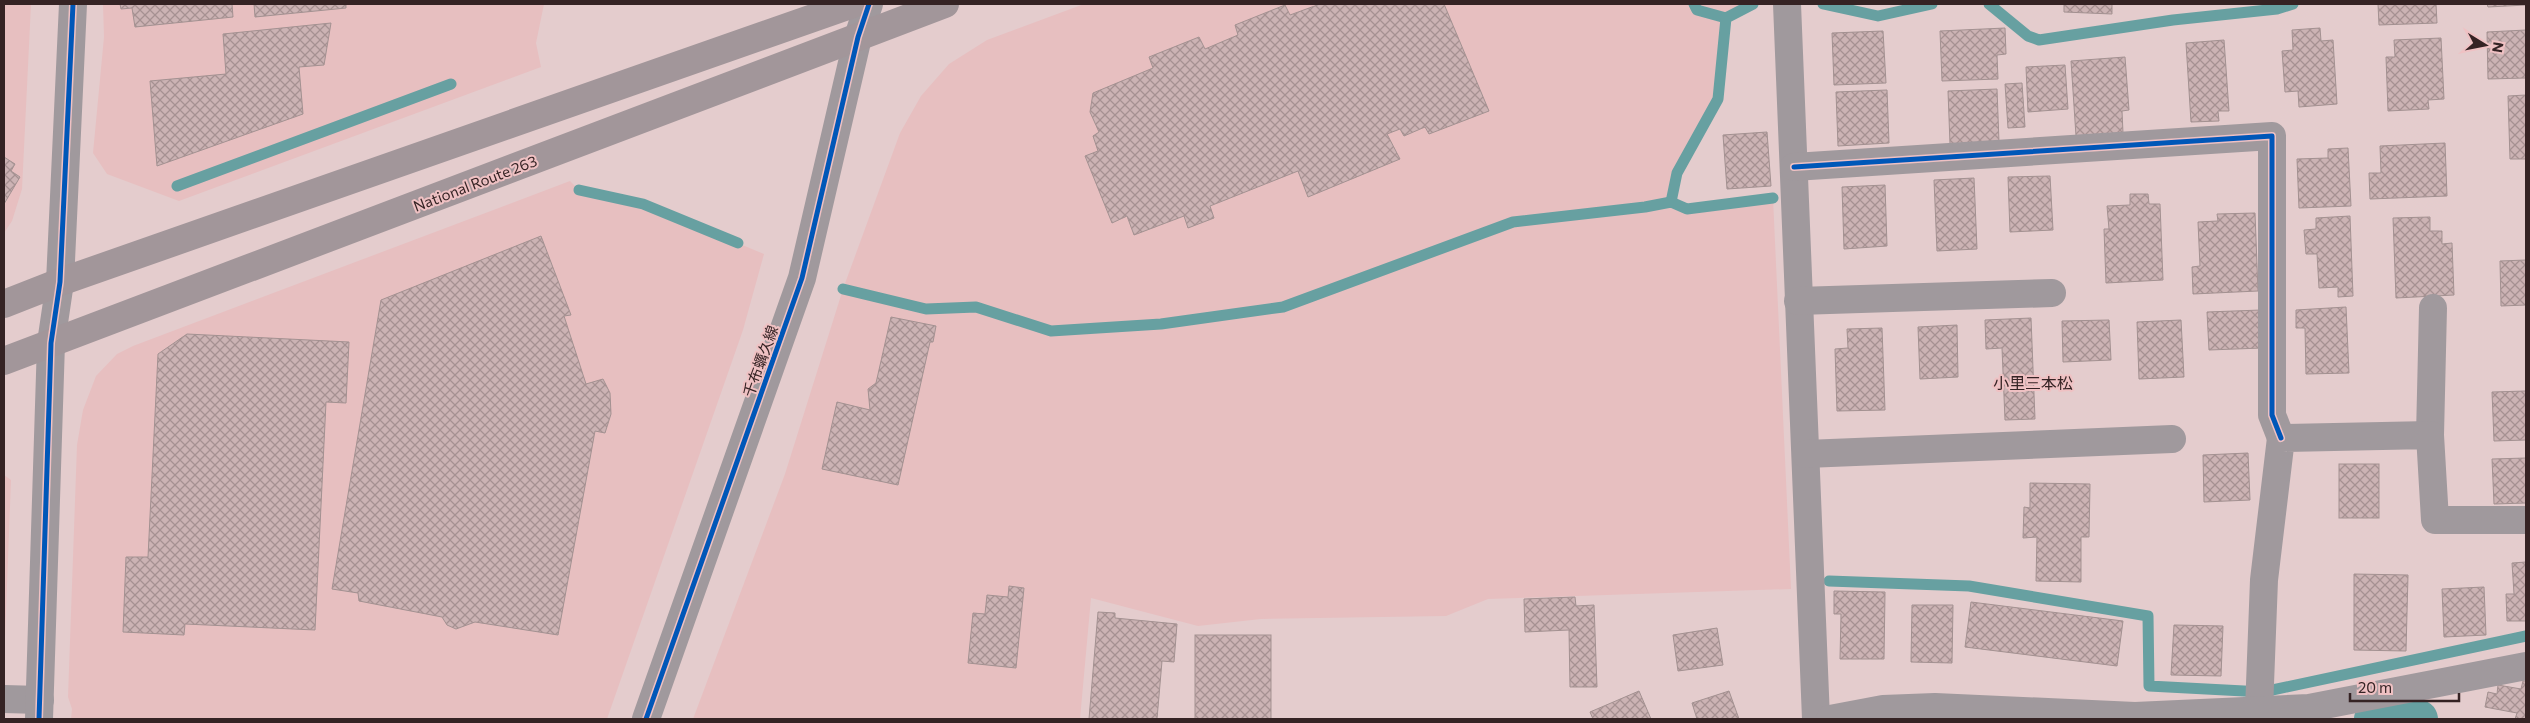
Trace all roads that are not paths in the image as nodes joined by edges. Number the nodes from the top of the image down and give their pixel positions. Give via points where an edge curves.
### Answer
1 (73, 4) edge
2 (853, 4) edge
3 (870, 4) edge
4 (945, 4) edge
5 (1787, 10) edge
6 (858, 37) junction
7 (1794, 167) junction
8 (60, 282) junction
9 (2052, 293) dead end
10 (1798, 301) junction
11 (4, 304) edge
12 (2433, 308) dead end
13 (52, 342) junction
14 (4, 361) edge
15 (2430, 435) junction
16 (2281, 438) junction
17 (2172, 440) dead end
18 (1806, 454) junction
19 (2526, 520) edge
20 (2526, 666) edge
21 (4, 699) edge
22 (39, 710) edge
23 (2260, 710) junction
24 (646, 719) edge
25 (1816, 719) edge
26 (1830, 719) edge

1 - 8 street
2 - 8 highway
3 - 6 street, 千布蠣久線
4 - 6 highway, National Route 263
5 - 7 street
6 - 13 highway, National Route 263
6 - 24 street, 千布蠣久線 via 802,278
7 - 10 street
7 - 16 street via 2272,136 2272,414
8 - 11 highway
8 - 13 street
9 - 10 street
10 - 18 street
12 - 15 street
13 - 14 highway, National Route 263
13 - 22 street
15 - 16 street
15 - 19 street via 2435,520
16 - 23 street via 2264,580
17 - 18 street
18 - 25 street
20 - 23 street via 2310,708
21 - 22 street
23 - 26 street via 2136,716 1935,707 1883,709

